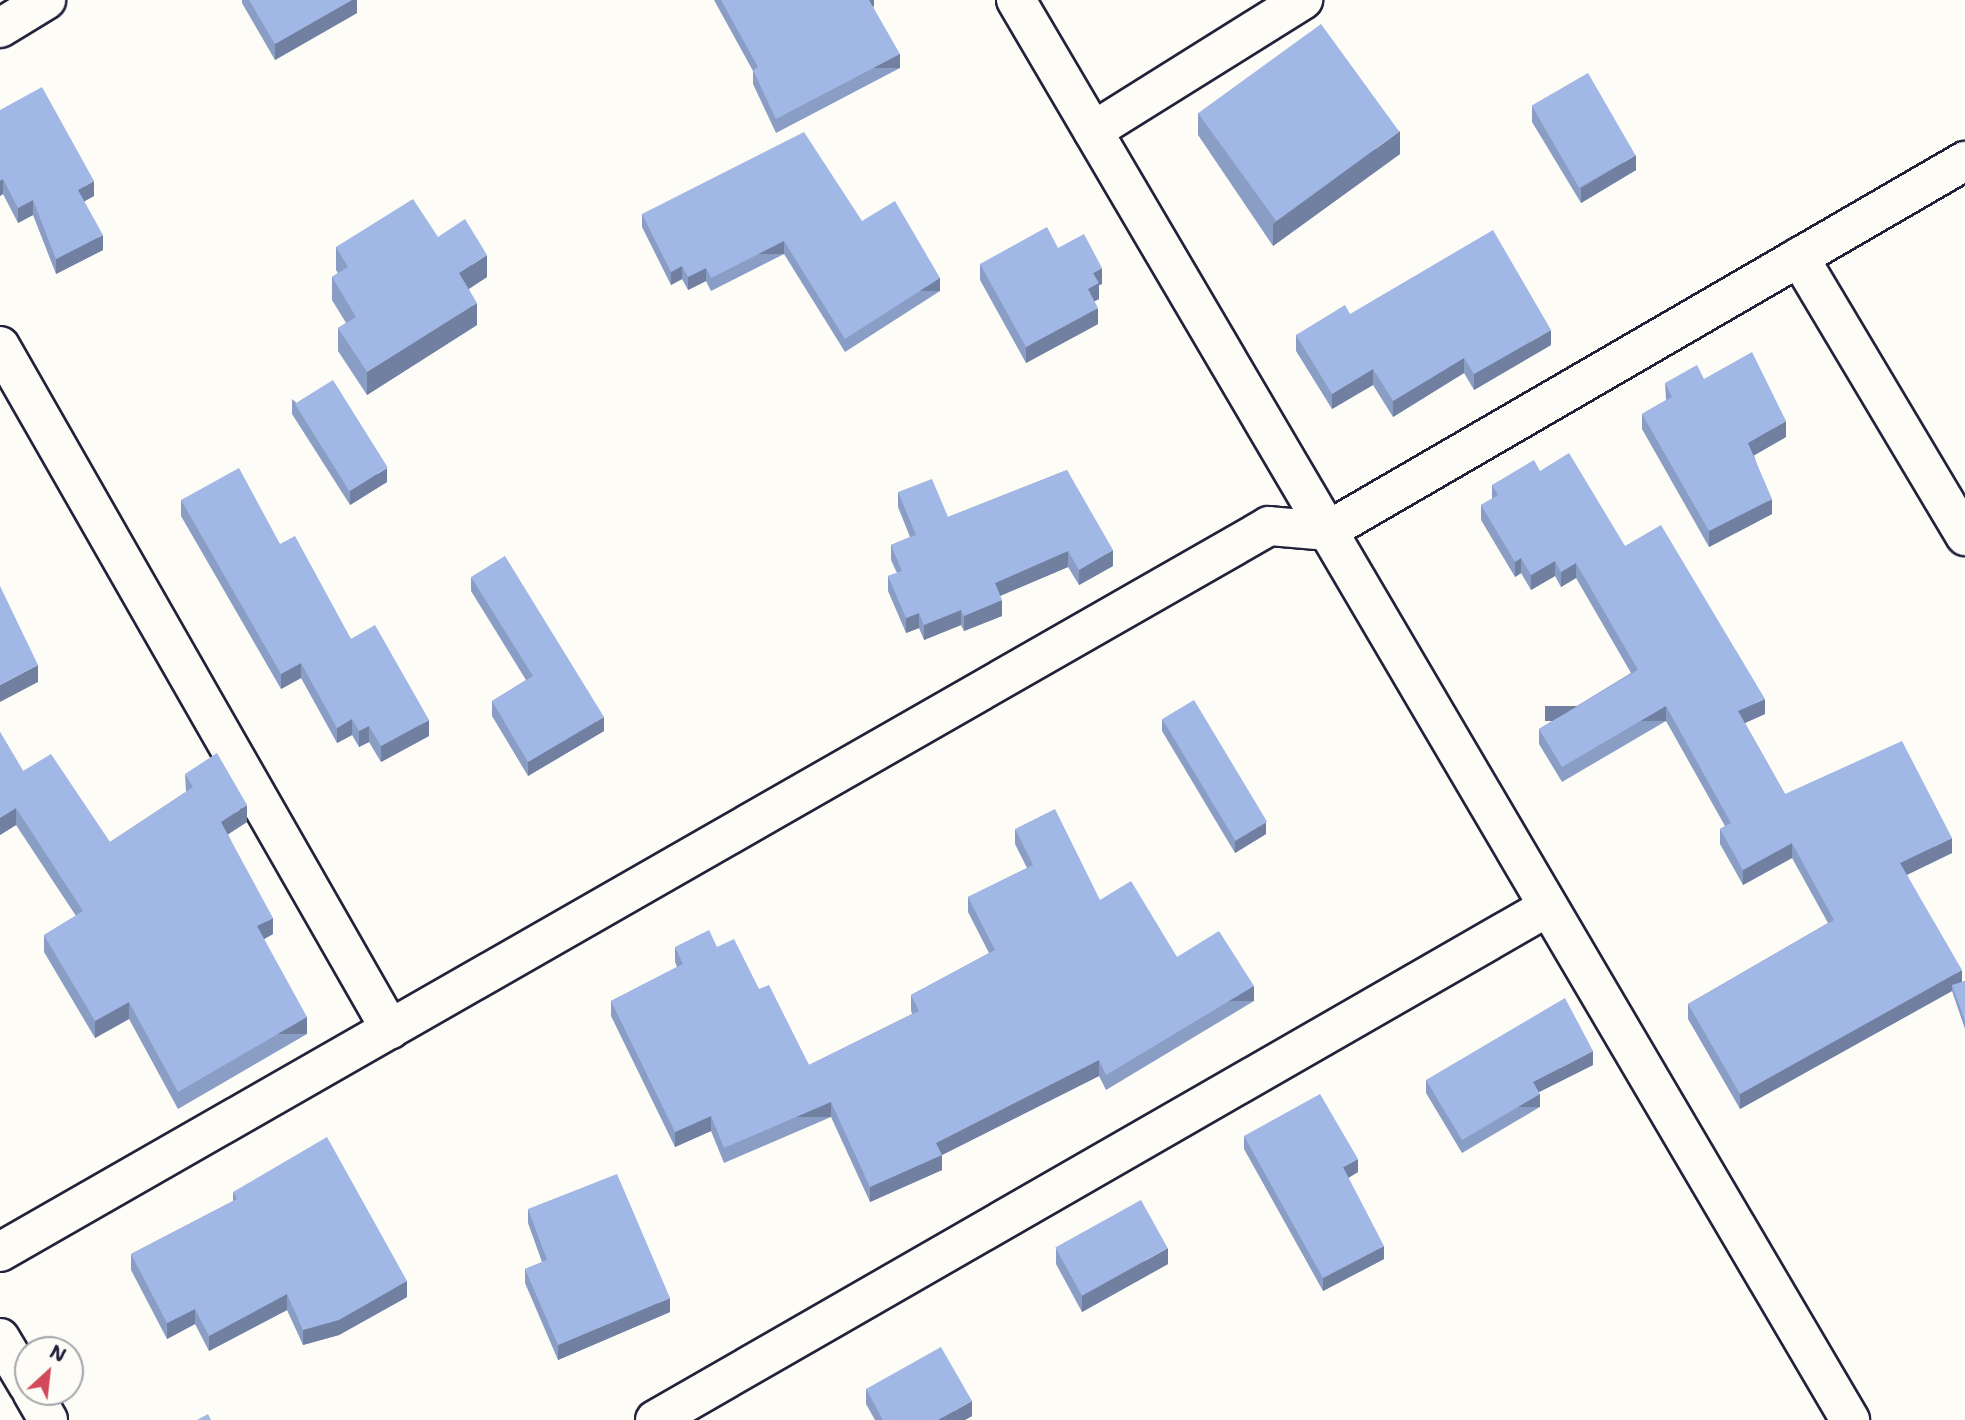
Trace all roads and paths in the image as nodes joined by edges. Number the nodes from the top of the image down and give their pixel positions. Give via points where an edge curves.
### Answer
1 (46, 0) edge
2 (1016, 0) edge
3 (1303, 0) edge
4 (0, 28) edge
5 (1093, 131) junction
6 (1965, 161) edge
7 (1799, 257) junction
8 (0, 346) edge
9 (1327, 531) junction
10 (1965, 536) edge
11 (1548, 907) junction
12 (390, 1029) junction
13 (0, 1252) edge
14 (0, 1338) edge
15 (14, 1362) edge
16 (655, 1420) edge
17 (1850, 1420) edge

1 - 4 street
2 - 5 street
3 - 5 street
5 - 9 street
6 - 7 street
7 - 9 street
7 - 10 street
8 - 12 street
9 - 11 street
9 - 12 street via 1269,526
11 - 16 street
11 - 17 street
12 - 13 street
14 - 15 street

